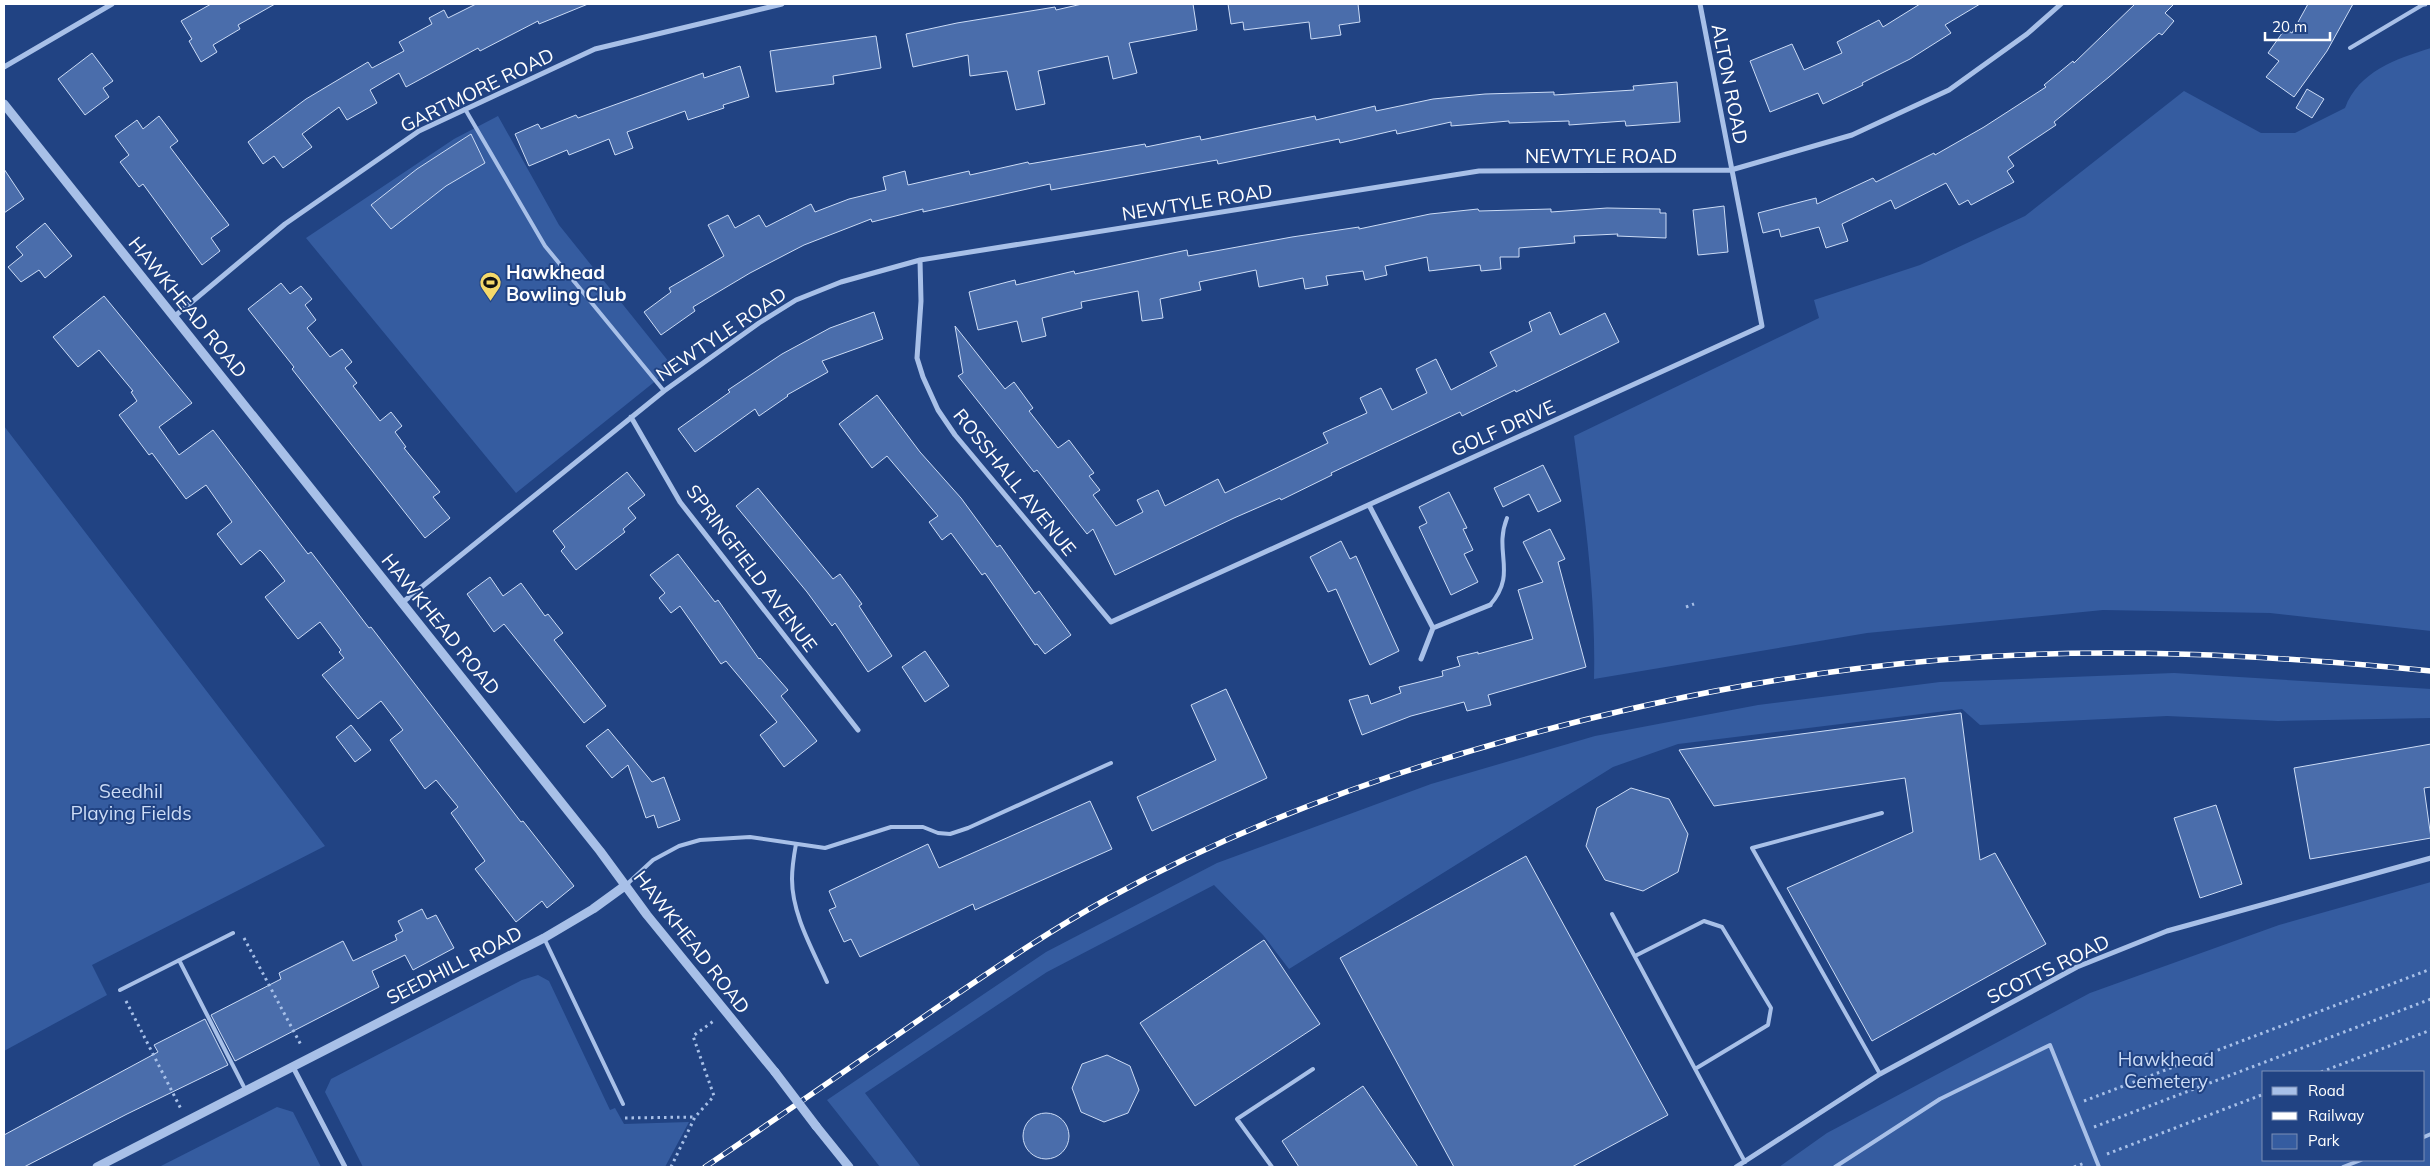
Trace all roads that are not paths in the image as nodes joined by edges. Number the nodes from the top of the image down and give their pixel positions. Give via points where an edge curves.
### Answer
1 (112, 4) edge
2 (782, 4) edge
3 (1700, 4) edge
4 (2061, 4) edge
5 (2424, 4) edge
6 (2350, 48) dead end
7 (4, 67) edge
8 (4, 104) edge
9 (465, 109) junction
10 (1731, 170) junction
11 (920, 260) junction
12 (175, 316) junction
13 (664, 391) junction
14 (631, 417) junction
15 (1369, 505) junction
16 (1507, 518) dead end
17 (403, 602) junction
18 (1490, 605) joint
19 (1110, 622) joint
20 (1434, 628) junction
21 (1421, 659) dead end
22 (858, 730) dead end
23 (1111, 763) dead end
24 (1882, 813) dead end
25 (796, 844) junction
26 (2431, 858) edge
27 (626, 885) junction
28 (1612, 914) dead end
29 (233, 933) road end
30 (544, 938) junction
31 (1635, 956) junction
32 (179, 960) junction
33 (827, 982) dead end
34 (120, 990) road end
35 (293, 1067) junction
36 (1314, 1069) dead end
37 (1695, 1069) junction
38 (1880, 1074) junction
39 (246, 1091) junction
40 (623, 1104) road end
41 (2358, 1161) edge
42 (1745, 1162) junction
43 (97, 1167) edge
44 (345, 1167) edge
45 (849, 1167) edge
46 (1272, 1167) edge
47 (1736, 1167) edge
48 (1835, 1167) edge
49 (2099, 1167) edge
50 (2343, 1167) edge

1 - 7 street
2 - 9 street, GARTMORE ROAD via 595,49
3 - 10 street, ALTON ROAD
4 - 10 street, NEWTYLE ROAD via 2027,34 1949,90 1852,135
5 - 6 lane
8 - 12 street, HAWKHEAD ROAD
9 - 12 street, GARTMORE ROAD via 419,131 285,224
9 - 13 lane via 545,246
10 - 11 street, NEWTYLE ROAD via 1479,171
10 - 15 street, GOLF DRIVE via 1762,326
11 - 13 street, NEWTYLE ROAD via 840,282 796,300
11 - 19 street, ROSSHALL AVENUE via 917,358 938,410 955,435
12 - 17 street, HAWKHEAD ROAD
13 - 14 street, NEWTYLE ROAD
14 - 17 street, NEWTYLE ROAD
14 - 22 street, SPRINGFIELD AVENUE via 680,502
15 - 19 street, GOLF DRIVE
15 - 20 street
16 - 18 lane via 1501,542 1506,571 1503,586
17 - 27 street, HAWKHEAD ROAD
18 - 20 street
20 - 21 street
23 - 25 lane via 950,834 908,825 891,827 825,848
24 - 38 lane via 1752,848
25 - 27 lane via 750,837 700,840 659,856
25 - 33 lane via 792,879 794,899 802,926
26 - 38 street, SCOTTS ROAD via 2158,935 2077,967
27 - 30 street, SEEDHILL ROAD
27 - 45 street, HAWKHEAD ROAD, bridge
28 - 31 lane
29 - 32 lane
30 - 35 street, SEEDHILL ROAD
30 - 40 lane
31 - 37 lane
31 - 37 lane via 1704,921 1722,927 1771,1008 1768,1025
32 - 34 lane
32 - 39 lane
35 - 39 street, SEEDHILL ROAD
35 - 44 street
36 - 46 lane via 1237,1119
37 - 42 lane
38 - 42 street, SCOTTS ROAD
39 - 43 street, SEEDHILL ROAD
41 - 50 lane
42 - 47 street, SCOTTS ROAD
48 - 49 lane via 1940,1098 2050,1045

